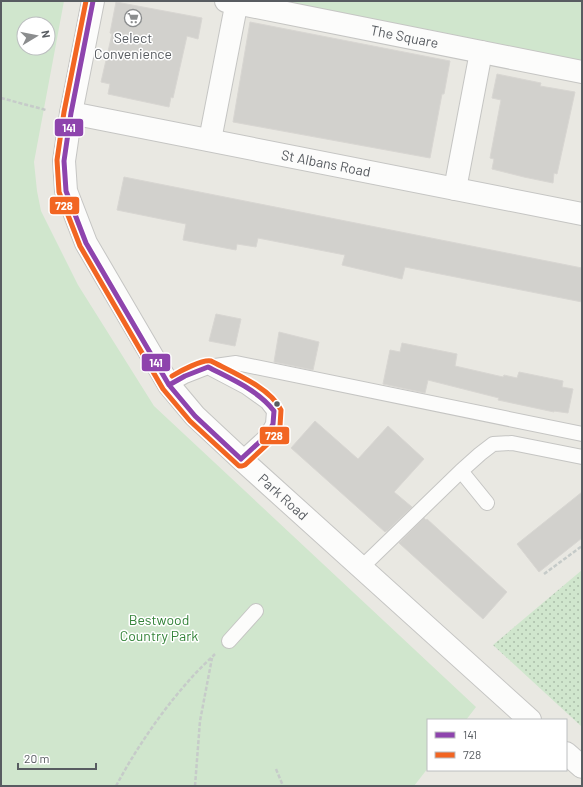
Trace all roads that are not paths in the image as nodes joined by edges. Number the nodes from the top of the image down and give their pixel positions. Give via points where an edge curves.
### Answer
1 (92, 1) edge
2 (233, 2) edge
3 (481, 52) junction
4 (582, 72) edge
5 (71, 113) junction
6 (210, 140) junction
7 (455, 189) junction
8 (582, 214) edge
9 (208, 367) junction
10 (169, 386) junction
11 (582, 434) edge
12 (582, 457) edge
13 (241, 459) junction
14 (461, 471) junction
15 (487, 503) dead end
16 (362, 568) junction
17 (256, 611) dead end
18 (229, 641) road end
19 (529, 719) edge
20 (567, 754) edge
21 (582, 767) edge

1 - 5 street, Park Road
2 - 3 street, The Square
2 - 6 street
3 - 4 street, The Square
3 - 7 street
5 - 6 street, St Albans Road
5 - 10 street, Park Road via 64,161 66,191 86,243
6 - 7 street, St Albans Road
7 - 8 street, St Albans Road
9 - 10 lane
9 - 11 lane via 236,363
9 - 13 lane via 246,387 267,402 274,411 273,424 266,436
10 - 13 street, Park Road via 195,416
12 - 14 lane via 512,443 493,444
13 - 16 street, Park Road
14 - 15 lane
14 - 16 lane
16 - 19 street, Park Road
17 - 18 lane
20 - 21 street

